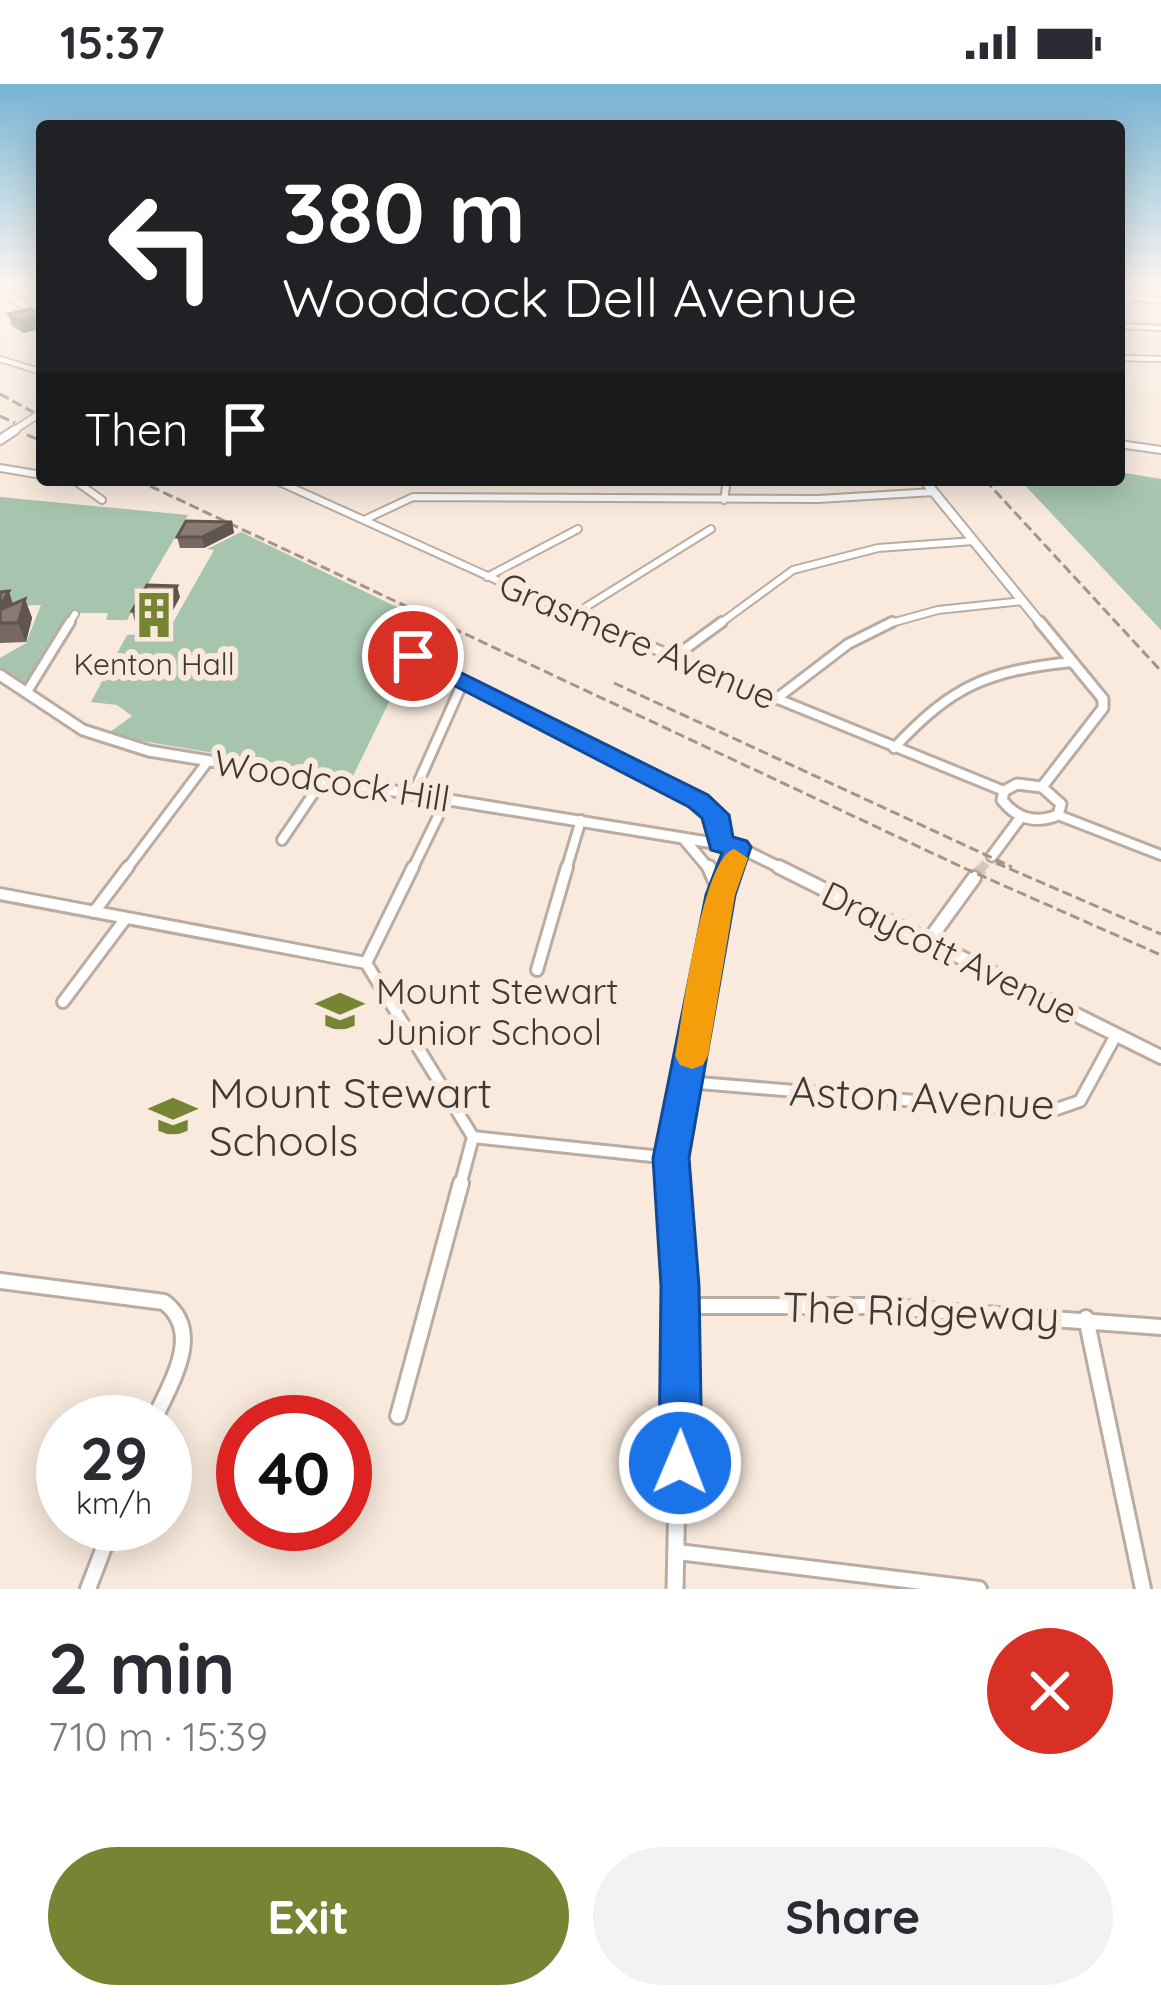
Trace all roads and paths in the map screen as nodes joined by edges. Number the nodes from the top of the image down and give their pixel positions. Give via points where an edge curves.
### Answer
1 (1125, 358) edge
2 (0, 359) edge
3 (1161, 359) edge
4 (36, 370) edge
5 (36, 416) edge
6 (0, 440) edge
7 (1125, 445) edge
8 (1161, 450) edge
9 (0, 468) edge
10 (36, 474) edge
11 (82, 486) edge
12 (288, 486) edge
13 (412, 486) edge
14 (726, 486) edge
15 (928, 486) edge
16 (934, 493) junction
17 (412, 497) junction
18 (102, 500) dead end
19 (724, 500) junction
20 (364, 520) junction
21 (578, 529) dead end
22 (711, 529) dead end
23 (974, 541) junction
24 (487, 577) junction
25 (1023, 601) junction
26 (75, 614) dead end
27 (573, 615) junction
28 (413, 656) dead end
29 (674, 657) junction
30 (1072, 662) junction
31 (0, 675) edge
32 (463, 682) junction
33 (28, 690) junction
34 (776, 699) junction
35 (894, 748) junction
36 (208, 761) junction
37 (324, 778) junction
38 (1042, 787) junction
39 (1004, 791) junction
40 (414, 792) junction
41 (447, 798) junction
42 (1058, 814) junction
43 (1021, 817) junction
44 (581, 820) junction
45 (682, 836) junction
46 (282, 840) dead end
47 (721, 843) junction
48 (738, 847) junction
49 (1161, 855) edge
50 (992, 856) tunnel mouth
51 (974, 878) tunnel mouth
52 (0, 894) edge
53 (721, 895) junction
54 (94, 912) junction
55 (126, 918) junction
56 (928, 940) junction
57 (365, 963) junction
58 (537, 970) dead end
59 (63, 1002) dead end
60 (1116, 1035) junction
61 (1161, 1057) edge
62 (687, 1082) junction
63 (473, 1137) junction
64 (671, 1158) junction
65 (0, 1281) edge
66 (681, 1306) junction
67 (1087, 1318) junction
68 (1161, 1327) edge
69 (164, 1395) edge
70 (398, 1416) dead end
71 (103, 1551) edge
72 (678, 1552) junction
73 (88, 1589) edge
74 (675, 1589) edge
75 (979, 1589) edge
76 (1143, 1589) edge

1 - 3 street
2 - 4 street
5 - 6 street
7 - 8 street
9 - 10 street
11 - 18 street
12 - 20 street, Grasmere Avenue
13 - 17 street
14 - 19 street
15 - 16 street
16 - 19 street
16 - 23 street
17 - 19 street
17 - 20 street
20 - 24 street, Grasmere Avenue
21 - 24 street
22 - 27 street
23 - 25 street
23 - 29 street via 878,548 793,570
24 - 27 street, Grasmere Avenue
25 - 30 street
25 - 34 street via 884,625
26 - 33 street
27 - 29 street, Grasmere Avenue
28 - 32 street
29 - 34 street, Grasmere Avenue
30 - 35 street via 970,678
30 - 38 street via 1103,708
31 - 33 street, Woodcock Hill
32 - 40 street
32 - 47 street via 698,801 715,815
33 - 36 street, Woodcock Hill via 113,743
34 - 35 street, Grasmere Avenue
35 - 39 street, Grasmere Avenue
36 - 37 street, Woodcock Hill
36 - 54 street
37 - 40 street, Woodcock Hill
37 - 46 street
38 - 39 street
38 - 42 street via 1058,797
39 - 43 street via 1006,806
40 - 41 street, Woodcock Hill
41 - 44 street, Woodcock Hill
41 - 57 street
42 - 43 street
42 - 49 street
43 - 50 street
44 - 45 street, Woodcock Hill
44 - 58 street
45 - 47 street, Woodcock Hill
45 - 53 street
47 - 48 street, Woodcock Hill
48 - 53 street
48 - 56 street, Draycott Avenue
51 - 56 street
52 - 54 street
53 - 62 street
54 - 55 street
55 - 57 street
55 - 59 street
56 - 60 street, Draycott Avenue
57 - 63 street
60 - 61 street, Draycott Avenue
60 - 62 street, Aston Avenue via 1080,1100 1048,1112
62 - 64 street
63 - 64 street
63 - 70 street
64 - 66 street
65 - 69 street via 180,1309 185,1340
66 - 67 street, The Ridgeway
66 - 72 street
67 - 68 street, The Ridgeway
67 - 76 street
71 - 73 street
72 - 74 street
72 - 75 street

